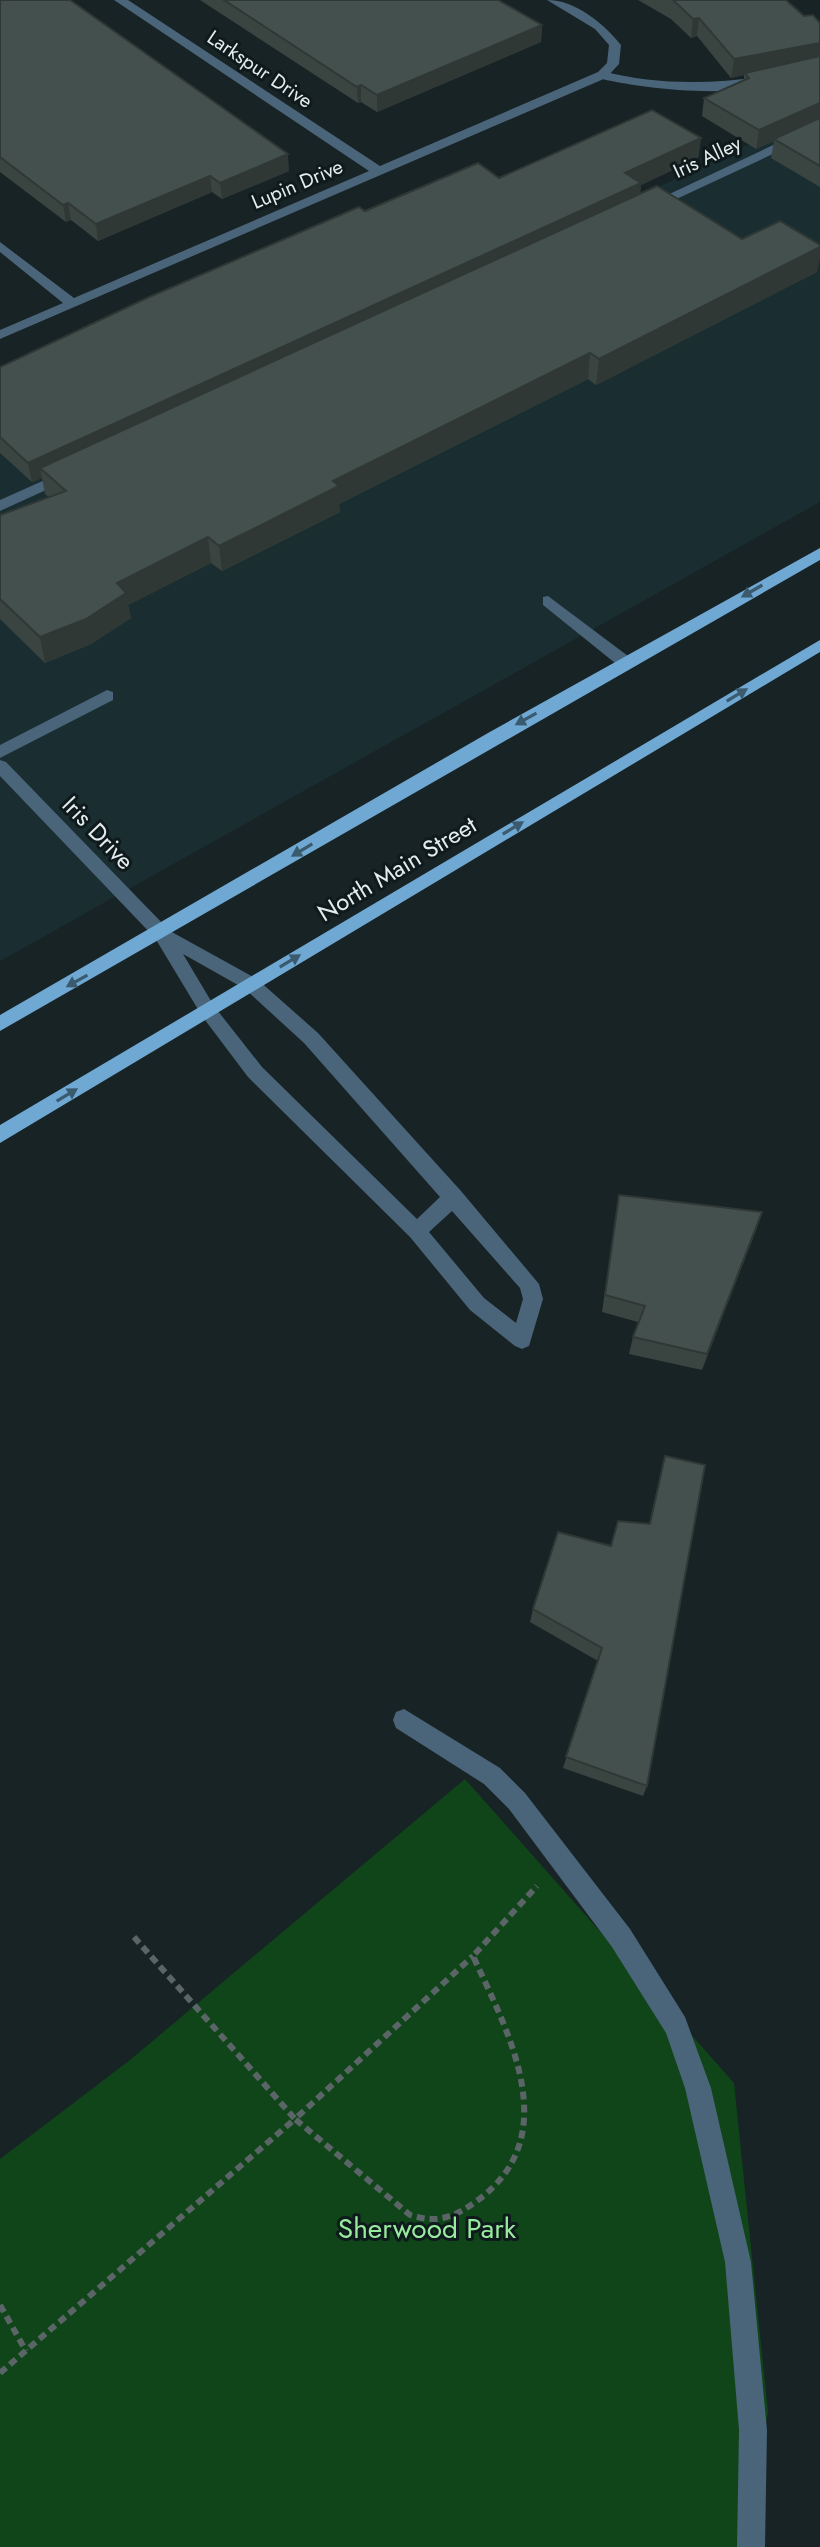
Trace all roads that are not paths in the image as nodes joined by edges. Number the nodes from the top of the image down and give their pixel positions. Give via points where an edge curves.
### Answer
1 (120, 0) edge
2 (553, 0) edge
3 (605, 73) junction
4 (778, 79) edge
5 (820, 127) edge
6 (378, 171) junction
7 (633, 213) edge
8 (0, 246) edge
9 (72, 303) junction
10 (0, 335) edge
11 (72, 473) edge
12 (0, 506) edge
13 (820, 553) edge
14 (548, 601) dead end
15 (820, 645) edge
16 (626, 663) junction
17 (107, 696) dead end
18 (0, 752) edge
19 (0, 766) edge
20 (161, 933) junction
21 (251, 984) junction
22 (208, 1011) junction
23 (0, 1024) edge
24 (0, 1135) edge
25 (454, 1197) junction
26 (417, 1231) junction
27 (404, 1720) dead end
28 (751, 2547) edge

1 - 6 street, Larkspur Drive
2 - 3 street via 611,38 616,51
3 - 4 street via 633,85 697,87
3 - 6 street, Lupin Drive
5 - 7 street, Iris Alley
6 - 9 street, Lupin Drive
8 - 9 street
9 - 10 street, Lupin Drive
11 - 12 street
13 -> 16 main road
14 - 16 street
21 -> 15 main road, North Main Street
16 -> 20 main road
17 - 18 street
19 - 20 street, Iris Drive
20 - 21 street
20 - 22 street
20 -> 23 main road
21 - 22 main road, North Main Street
21 - 25 street via 311,1038
24 -> 22 main road, North Main Street
22 - 26 street via 255,1072
25 - 26 street
25 - 26 street via 529,1284 533,1299 522,1340 477,1304
27 - 28 street via 492,1776 563,1858 676,2026 698,2088 738,2262 753,2430

